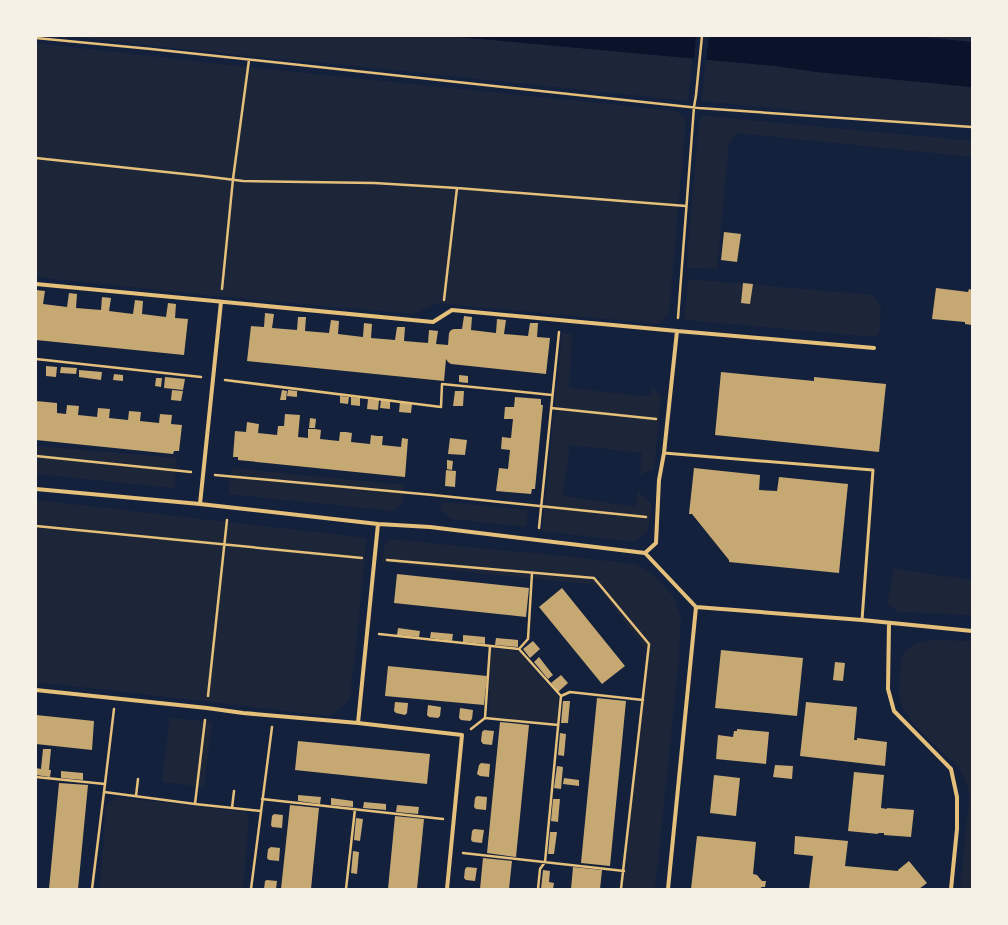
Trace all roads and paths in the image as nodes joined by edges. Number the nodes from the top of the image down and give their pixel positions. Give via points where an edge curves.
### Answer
1 (702, 36) edge
2 (36, 38) edge
3 (248, 60) junction
4 (694, 107) junction
5 (972, 127) edge
6 (36, 158) edge
7 (233, 179) junction
8 (457, 188) junction
9 (686, 206) junction
10 (36, 284) edge
11 (221, 302) junction
12 (442, 317) junction
13 (560, 320) junction
14 (677, 331) junction
15 (874, 348) dead end
16 (36, 359) edge
17 (213, 379) junction
18 (552, 395) junction
19 (551, 408) junction
20 (667, 420) junction
21 (664, 453) junction
22 (36, 456) edge
23 (203, 473) junction
24 (36, 489) edge
25 (200, 504) junction
26 (541, 506) junction
27 (228, 507) junction
28 (657, 518) junction
29 (378, 524) junction
30 (36, 526) edge
31 (538, 540) junction
32 (224, 544) junction
33 (645, 553) junction
34 (374, 559) junction
35 (532, 572) junction
36 (696, 607) junction
37 (862, 620) junction
38 (889, 623) junction
39 (972, 631) edge
40 (366, 633) junction
41 (490, 646) junction
42 (519, 649) junction
43 (36, 690) edge
44 (561, 696) junction
45 (115, 699) junction
46 (643, 700) junction
47 (207, 708) junction
48 (274, 715) junction
49 (358, 722) junction
50 (558, 725) junction
51 (36, 777) edge
52 (138, 779) dead end
53 (105, 784) junction
54 (234, 791) dead end
55 (104, 792) junction
56 (136, 796) junction
57 (262, 799) junction
58 (195, 804) junction
59 (232, 808) junction
60 (355, 809) junction
61 (261, 811) junction
62 (454, 820) junction
63 (451, 851) junction
64 (545, 862) junction
65 (624, 871) junction
66 (92, 889) edge
67 (251, 889) edge
68 (346, 889) edge
69 (447, 889) edge
70 (538, 889) edge
71 (622, 889) edge
72 (668, 889) edge
73 (951, 889) edge

1 - 4 path
2 - 3 path
3 - 4 path
3 - 7 path
4 - 5 path
4 - 9 path
6 - 7 path
7 - 8 path
7 - 11 path
8 - 9 path
8 - 12 path
9 - 14 path
10 - 11 street
11 - 12 street via 433,322
11 - 17 street
12 - 13 street via 452,310
13 - 14 street
13 - 18 path
14 - 15 street
14 - 20 street
16 - 17 path
17 - 18 path via 441,407 442,384
17 - 23 street
18 - 19 path
19 - 20 path
19 - 26 path
20 - 21 street
21 - 28 street via 659,480
21 - 37 lane via 873,470
22 - 23 path
23 - 25 street
23 - 26 path
24 - 25 street
25 - 27 street
26 - 28 path
26 - 31 path
27 - 29 street
27 - 32 path
28 - 33 street via 656,544
29 - 31 street via 430,527
29 - 34 street
30 - 32 path
31 - 33 street
32 - 34 path
32 - 47 path
33 - 36 street
34 - 35 path
34 - 40 street
35 - 42 path via 528,639
35 - 46 path via 594,578 649,644
36 - 37 street
36 - 72 street
37 - 38 street
38 - 39 street
38 - 73 street via 888,689 894,711 951,769 958,797
40 - 41 path
40 - 49 street
41 - 42 path
41 - 50 path via 485,718
42 - 44 path
43 - 45 street
44 - 46 path via 570,692
44 - 50 path
45 - 47 street
45 - 53 path
46 - 65 path
47 - 48 street
47 - 58 path
48 - 49 street
48 - 57 path
49 - 62 street via 462,735
50 - 64 path
51 - 53 path
52 - 56 path
53 - 55 path
54 - 59 path
55 - 56 path
55 - 66 path
56 - 58 path
57 - 60 path
57 - 61 path
58 - 59 path
59 - 61 path
60 - 62 path
60 - 68 path
61 - 67 path
62 - 63 street
63 - 64 path
63 - 69 street
64 - 65 path
64 - 70 path via 540,869
65 - 71 path

